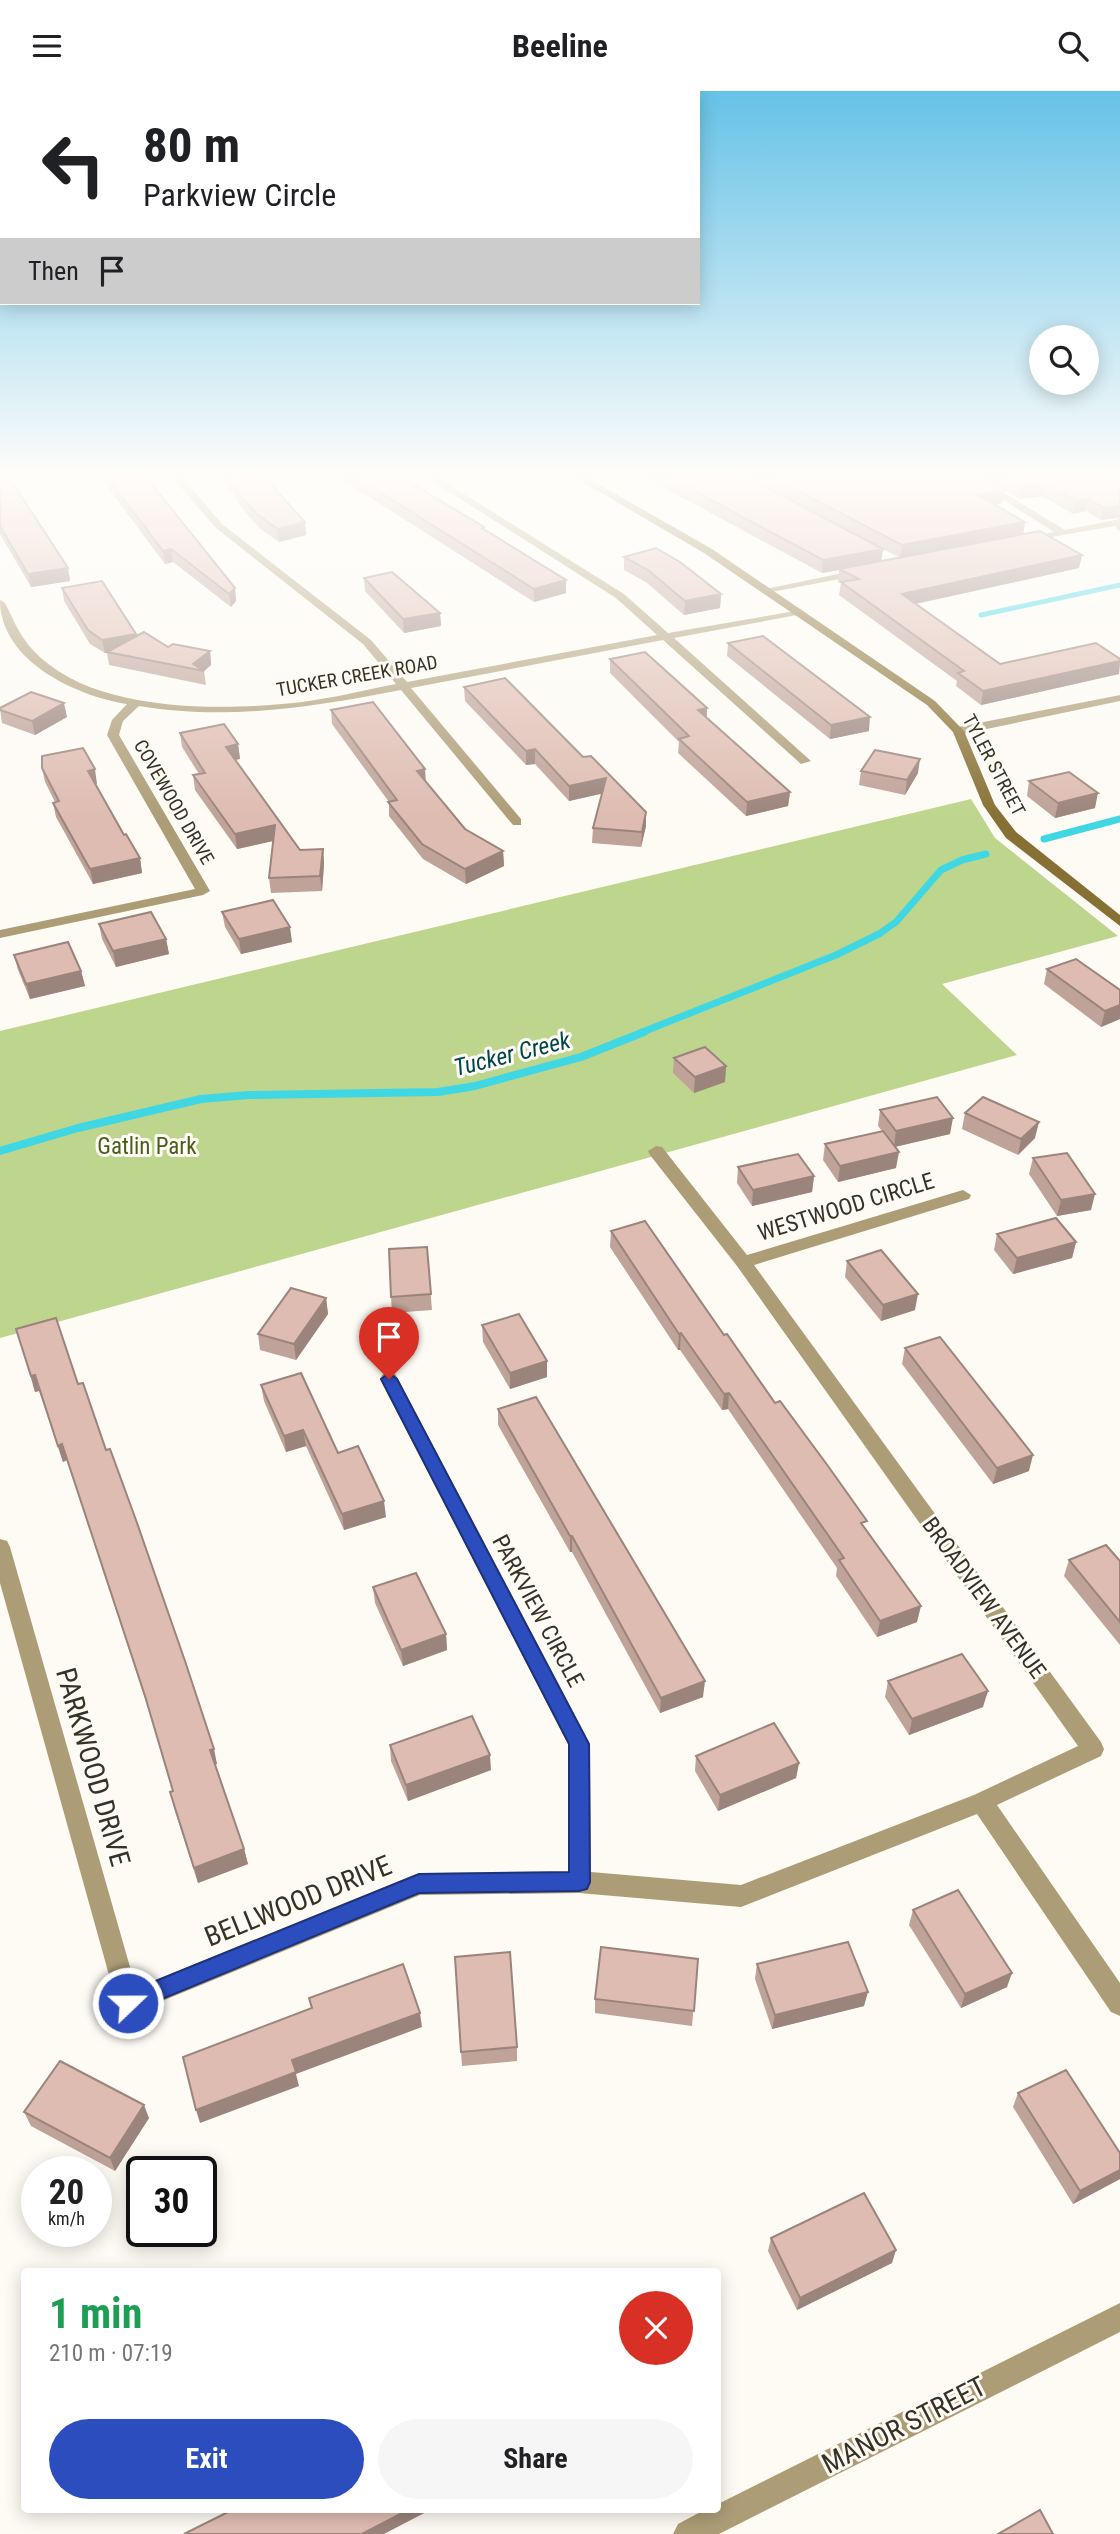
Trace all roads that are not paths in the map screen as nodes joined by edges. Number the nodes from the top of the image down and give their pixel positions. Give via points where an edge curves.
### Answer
1 (304, 591) edge
2 (610, 591) edge
3 (766, 591) edge
4 (0, 603) edge
5 (797, 612) junction
6 (13, 628) junction
7 (0, 630) edge
8 (668, 637) junction
9 (404, 686) junction
10 (1120, 698) edge
11 (137, 702) junction
12 (958, 731) junction
13 (805, 761) dead end
14 (517, 822) dead end
15 (1120, 922) edge
16 (0, 934) edge
17 (656, 1151) dead end
18 (963, 1195) dead end
19 (743, 1262) junction
20 (389, 1379) dead end
21 (0, 1547) edge
22 (982, 1802) junction
23 (579, 1882) junction
24 (128, 2003) joint
25 (1120, 2004) edge
26 (1120, 2317) edge
27 (688, 2534) edge

1 - 9 street via 356,631
2 - 8 street
3 - 5 street, TYLER STREET
4 - 6 street, TUCKER CREEK ROAD
5 - 8 street, TUCKER CREEK ROAD
5 - 12 street, TYLER STREET via 931,703
6 - 7 street
6 - 11 street, TUCKER CREEK ROAD via 30,655 45,668 92,691
8 - 9 street, TUCKER CREEK ROAD
8 - 13 street
9 - 11 street, TUCKER CREEK ROAD via 273,708 204,709
9 - 14 street
10 - 12 street
11 - 16 street, COVEWOOD DRIVE via 117,719 113,735 203,891
12 - 15 street, TYLER STREET via 989,805 1011,835
17 - 19 street, BROADVIEW AVENUE
18 - 19 street, WESTWOOD CIRCLE
19 - 22 street, BROADVIEW AVENUE via 1093,1749
20 - 23 street, PARKVIEW CIRCLE via 579,1744
21 - 24 street, PARKWOOD DRIVE
22 - 23 street, BELLWOOD DRIVE via 741,1896
22 - 25 street
23 - 24 street, BELLWOOD DRIVE via 419,1884
26 - 27 street, MANOR STREET

